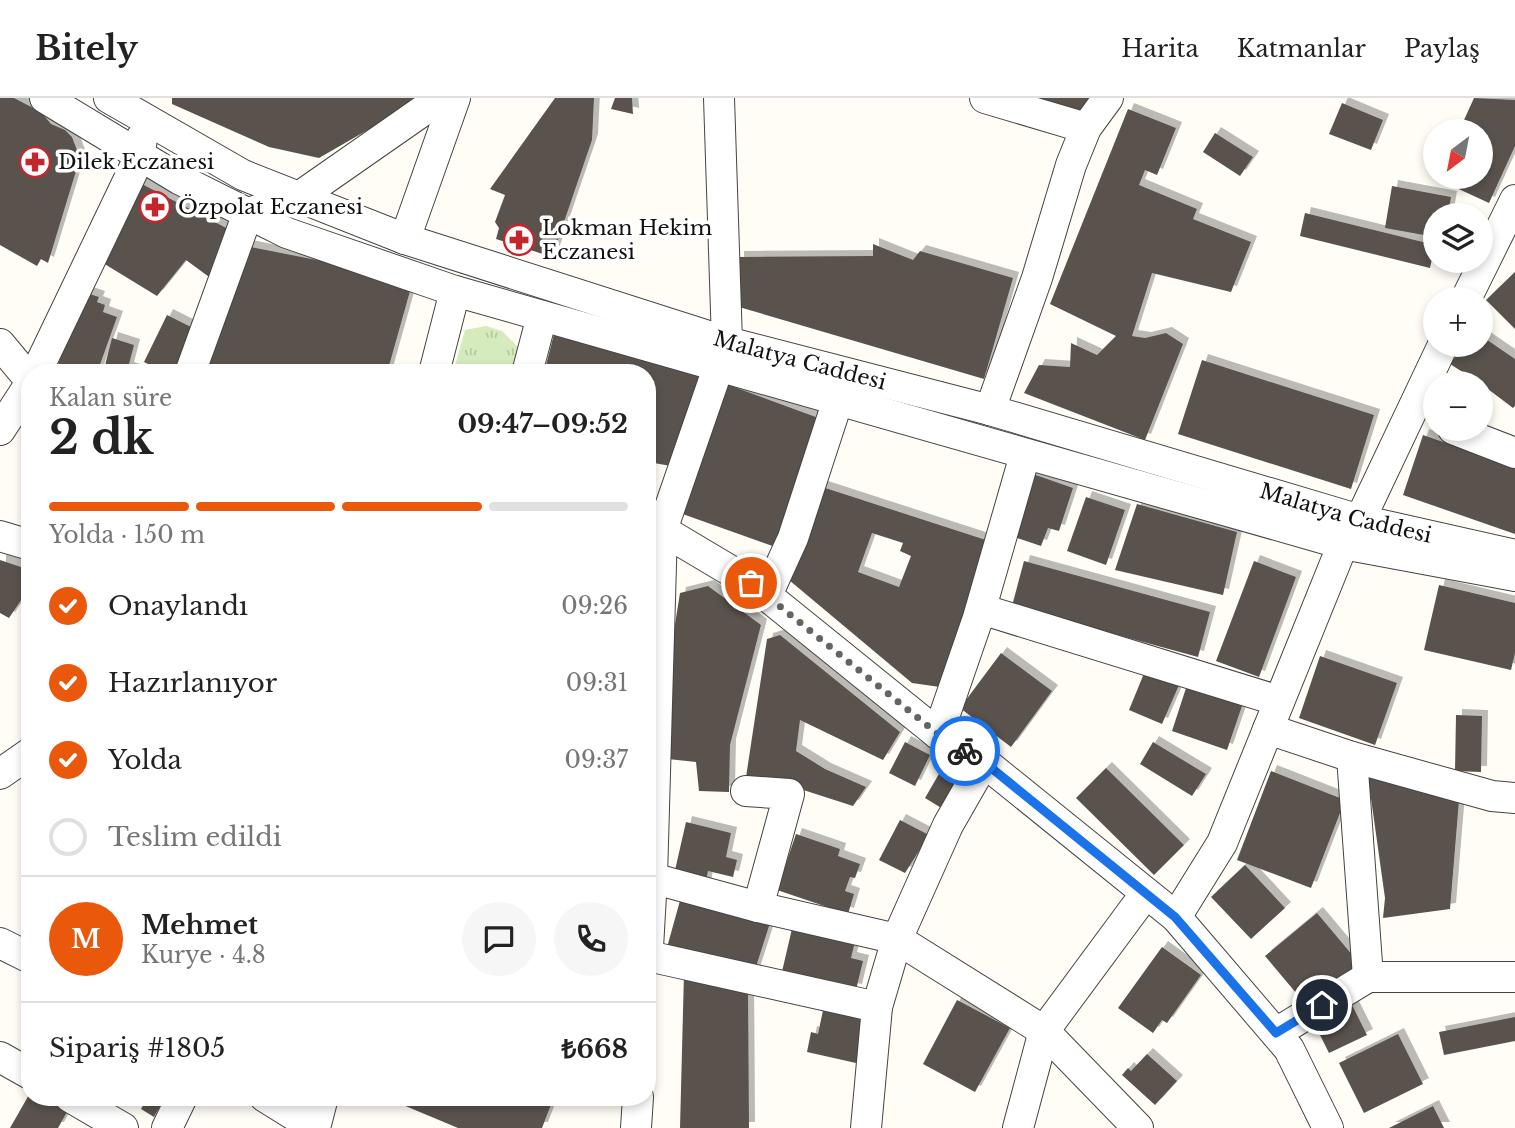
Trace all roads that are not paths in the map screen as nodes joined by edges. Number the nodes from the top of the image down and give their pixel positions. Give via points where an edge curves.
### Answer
1 (45, 98) edge
2 (109, 98) edge
3 (442, 98) edge
4 (455, 98) edge
5 (719, 98) edge
6 (985, 98) edge
7 (1108, 98) edge
8 (145, 108) edge
9 (1086, 128) junction
10 (140, 156) junction
11 (299, 197) junction
12 (1515, 200) edge
13 (248, 214) junction
14 (405, 239) junction
15 (1472, 287) edge
16 (455, 291) junction
17 (542, 316) junction
18 (0, 344) edge
19 (723, 354) junction
20 (40, 364) edge
21 (193, 364) edge
22 (436, 364) edge
23 (529, 364) edge
24 (21, 371) edge
25 (21, 396) edge
26 (838, 400) junction
27 (990, 410) junction
28 (1423, 417) edge
29 (0, 430) edge
30 (1484, 441) edge
31 (1515, 453) edge
32 (1025, 455) junction
33 (656, 526) edge
34 (656, 530) edge
35 (1351, 532) junction
36 (0, 536) edge
37 (21, 542) edge
38 (1515, 555) edge
39 (1515, 576) edge
40 (767, 595) junction
41 (981, 609) junction
42 (1279, 701) junction
43 (1268, 729) junction
44 (938, 734) junction
45 (1352, 757) junction
46 (21, 759) edge
47 (984, 762) junction
48 (0, 774) edge
49 (746, 791) dead end
50 (1515, 798) edge
51 (656, 879) edge
52 (1146, 893) junction
53 (758, 907) junction
54 (1175, 917) junction
55 (897, 939) junction
56 (0, 943) edge
57 (21, 954) edge
58 (656, 958) edge
59 (1367, 977) junction
60 (1515, 977) edge
61 (877, 1007) junction
62 (1044, 1031) junction
63 (1276, 1033) junction
64 (0, 1057) edge
65 (21, 1069) edge
66 (85, 1106) edge
67 (178, 1106) edge
68 (280, 1106) edge
69 (321, 1106) edge
70 (637, 1106) edge
71 (123, 1128) edge
72 (167, 1128) edge
73 (315, 1128) edge
74 (636, 1128) edge
75 (866, 1128) edge
76 (1018, 1128) edge
77 (1138, 1128) edge
78 (1328, 1128) edge

1 - 10 street
2 - 8 street, Malatya Caddesi
3 - 11 street
4 - 14 street
5 - 19 street
6 - 9 street
7 - 9 street
8 - 10 street
8 - 11 street, Malatya Caddesi via 243,175
9 - 27 street
10 - 13 street
10 - 20 street
11 - 13 street
11 - 14 street, Malatya Caddesi
12 - 15 street
13 - 16 street via 287,233
13 - 21 street
14 - 19 street, Malatya Caddesi
16 - 17 street
16 - 22 street
17 - 19 street
17 - 23 street
18 - 24 street
19 - 26 street
19 - 27 street, Malatya Caddesi
19 - 33 street
25 - 29 street
26 - 32 street
26 - 40 street via 793,538
27 - 35 street, Malatya Caddesi
28 - 35 street
30 - 31 street
32 - 35 street
32 - 41 street
34 - 40 street
35 - 38 street, Malatya Caddesi
35 - 39 street
35 - 42 street
36 - 37 street
40 - 44 street
41 - 42 street
41 - 44 street
42 - 43 street
43 - 45 street
43 - 54 street via 1222,842
44 - 47 street
45 - 50 street via 1492,796
45 - 59 street
46 - 48 street
47 - 52 street
47 - 55 street via 948,825
49 - 53 street via 789,794
51 - 53 street
52 - 54 street
52 - 62 street
53 - 55 street
54 - 63 street
55 - 61 street
55 - 62 street
56 - 57 street
58 - 61 street
59 - 60 street
59 - 63 street
61 - 75 street
62 - 76 street
62 - 77 street
63 - 78 street via 1289,1049
64 - 65 street
66 - 71 street
67 - 72 street
68 - 73 street
69 - 73 street
70 - 74 street

